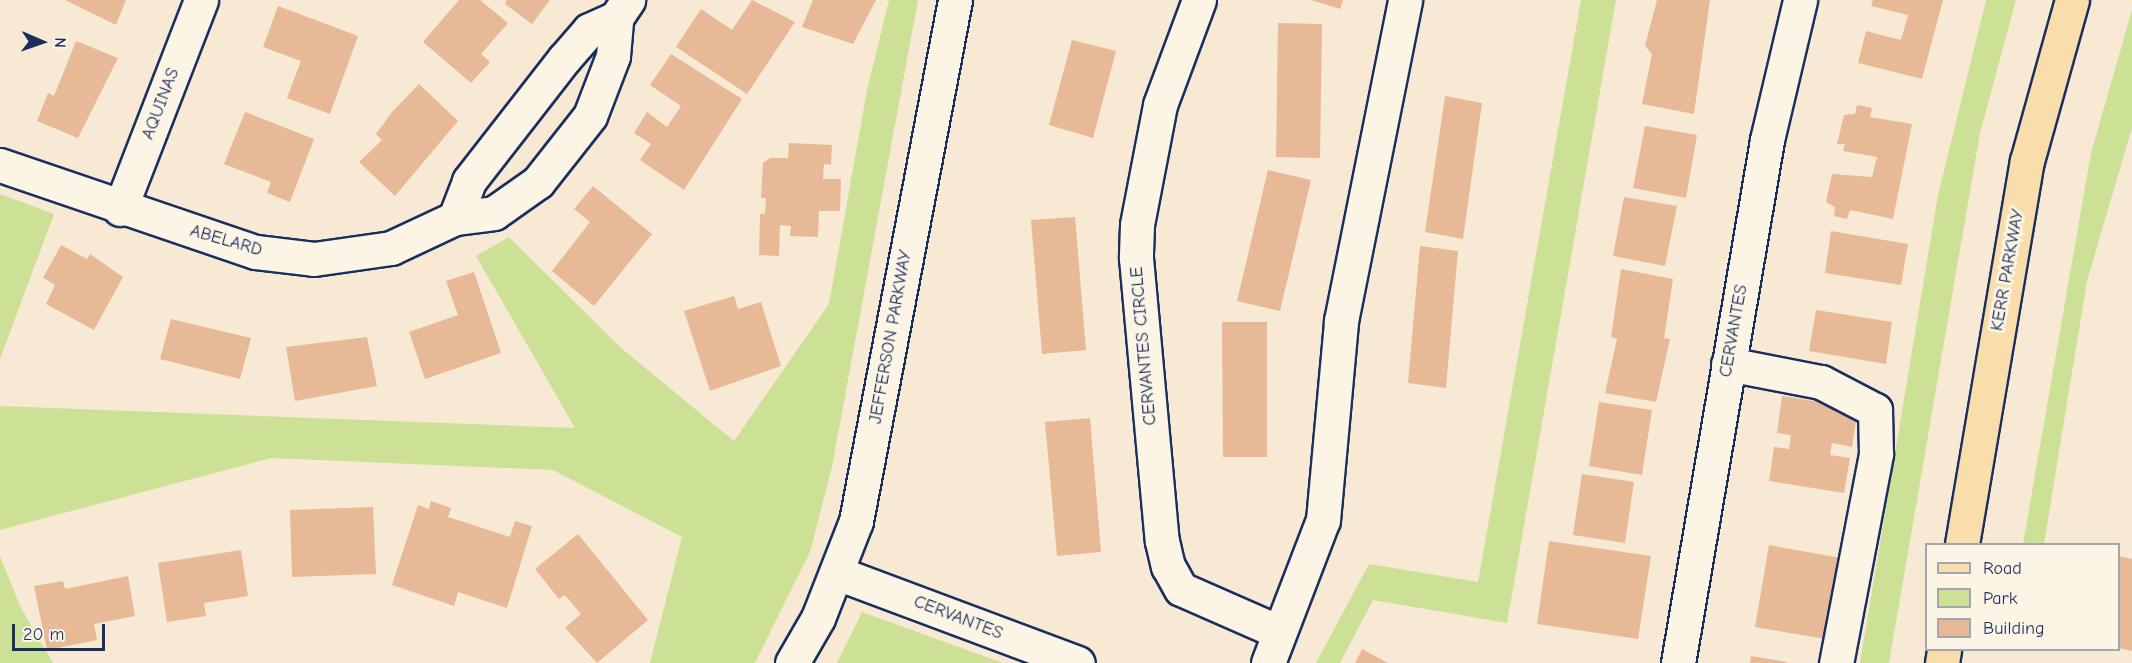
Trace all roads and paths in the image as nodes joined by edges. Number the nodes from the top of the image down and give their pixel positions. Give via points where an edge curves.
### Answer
1 (201, 0) edge
2 (955, 0) edge
3 (1199, 0) edge
4 (1405, 0) edge
5 (1800, 0) edge
6 (2072, 0) edge
7 (622, 9) edge
8 (0, 165) edge
9 (120, 209) junction
10 (455, 218) junction
11 (1728, 364) junction
12 (1962, 543) edge
13 (837, 573) junction
14 (1279, 632) junction
15 (792, 663) edge
16 (1078, 663) edge
17 (1268, 663) edge
18 (1678, 663) edge
19 (1836, 663) edge

1 - 9 street, AQUINAS
2 - 13 street, JEFFERSON PARKWAY via 866,478
3 - 14 street, CERVANTES CIRCLE via 1160,105 1137,225 1136,258 1162,541 1168,566 1181,589
4 - 14 street via 1341,321 1323,520
5 - 11 street, CERVANTES via 1767,140
6 - 12 main road, KERR PARKWAY via 2027,161
7 - 10 street, ABELARD via 589,30 564,59 469,181
7 - 10 street, ABELARD via 603,86 566,153 538,182 494,213
8 - 9 street, ABELARD
9 - 10 street, ABELARD via 256,252 314,259 391,248
11 - 18 street, CERVANTES
11 - 19 street via 1821,382 1875,410 1873,476
13 - 15 street, JEFFERSON PARKWAY
13 - 16 street, CERVANTES
14 - 17 street

